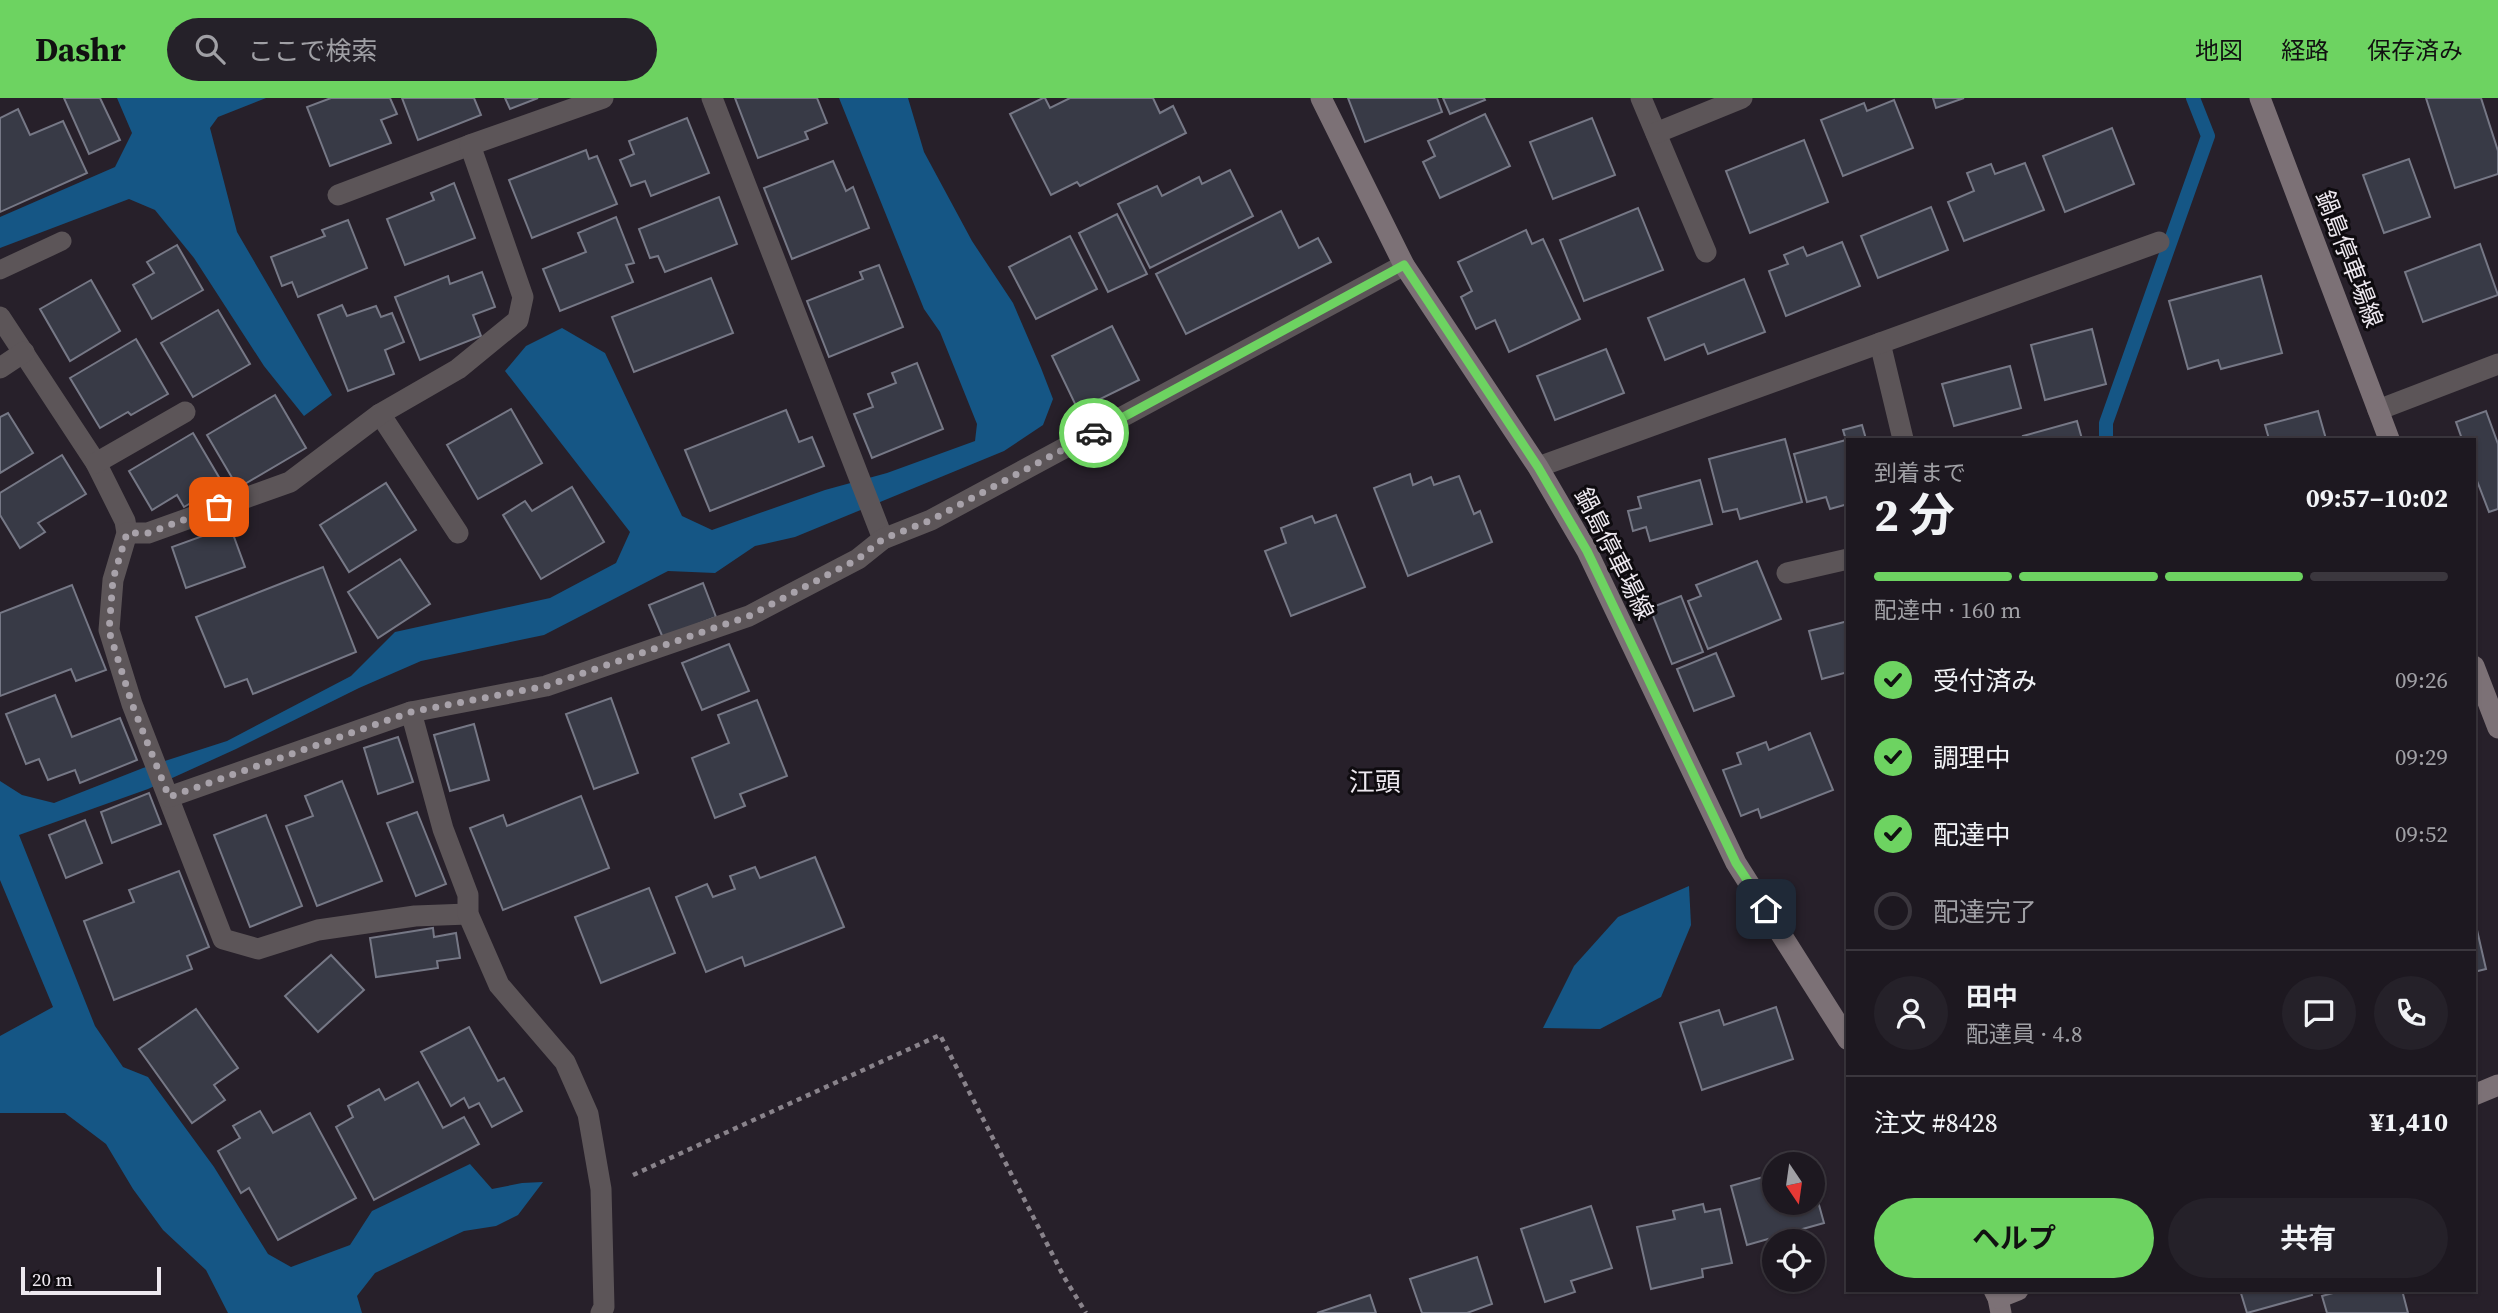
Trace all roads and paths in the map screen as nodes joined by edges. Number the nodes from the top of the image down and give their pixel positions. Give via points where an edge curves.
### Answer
1 (603, 98) edge
2 (712, 98) edge
3 (1321, 98) edge
4 (1641, 98) edge
5 (1742, 98) edge
6 (2260, 98) edge
7 (1656, 133) junction
8 (470, 145) junction
9 (338, 195) dead end
10 (62, 241) dead end
11 (2159, 242) dead end
12 (1706, 252) dead end
13 (1404, 265) junction
14 (0, 270) edge
15 (0, 317) edge
16 (1880, 343) junction
17 (24, 352) junction
18 (2498, 364) edge
19 (0, 368) edge
20 (2378, 410) junction
21 (185, 412) dead end
22 (380, 414) junction
23 (1903, 438) edge
24 (2389, 438) edge
25 (96, 463) junction
26 (1538, 467) junction
27 (879, 530) junction
28 (127, 533) junction
29 (458, 533) dead end
30 (1846, 559) edge
31 (1787, 573) dead end
32 (2476, 669) edge
33 (2491, 690) edge
34 (411, 712) junction
35 (2498, 729) edge
36 (167, 793) junction
37 (468, 914) junction
38 (1846, 1038) edge
39 (2498, 1085) edge
40 (2476, 1094) edge
41 (601, 1189) junction
42 (601, 1313) edge
43 (1086, 1313) edge

1 - 8 street
2 - 27 street
3 - 13 main road, 鍋島停車場線
4 - 7 street
5 - 7 street
6 - 20 main road, 鍋島停車場線
7 - 12 street
8 - 9 street
8 - 22 street via 523,297 519,320 458,369
10 - 14 lane
11 - 16 street
13 - 26 main road, 鍋島停車場線
13 - 27 street via 943,514
15 - 17 street
16 - 23 street
16 - 26 street
17 - 19 street
17 - 25 street
18 - 20 street
20 - 24 main road, 鍋島停車場線
21 - 25 street
22 - 28 street via 290,482 148,533
22 - 29 street
25 - 28 street
26 - 38 main road, 鍋島停車場線 via 1587,551 1736,863
27 - 34 street via 858,559 749,616 546,686
28 - 36 street via 113,579 109,631
30 - 31 street
32 - 33 main road
33 - 35 main road
34 - 36 street
34 - 37 street via 443,830 468,895
36 - 37 street via 223,939 258,949 318,930 415,916
37 - 41 street via 499,985 565,1062 588,1114
39 - 40 main road
41 - 42 street
41 - 43 path via 940,1035

